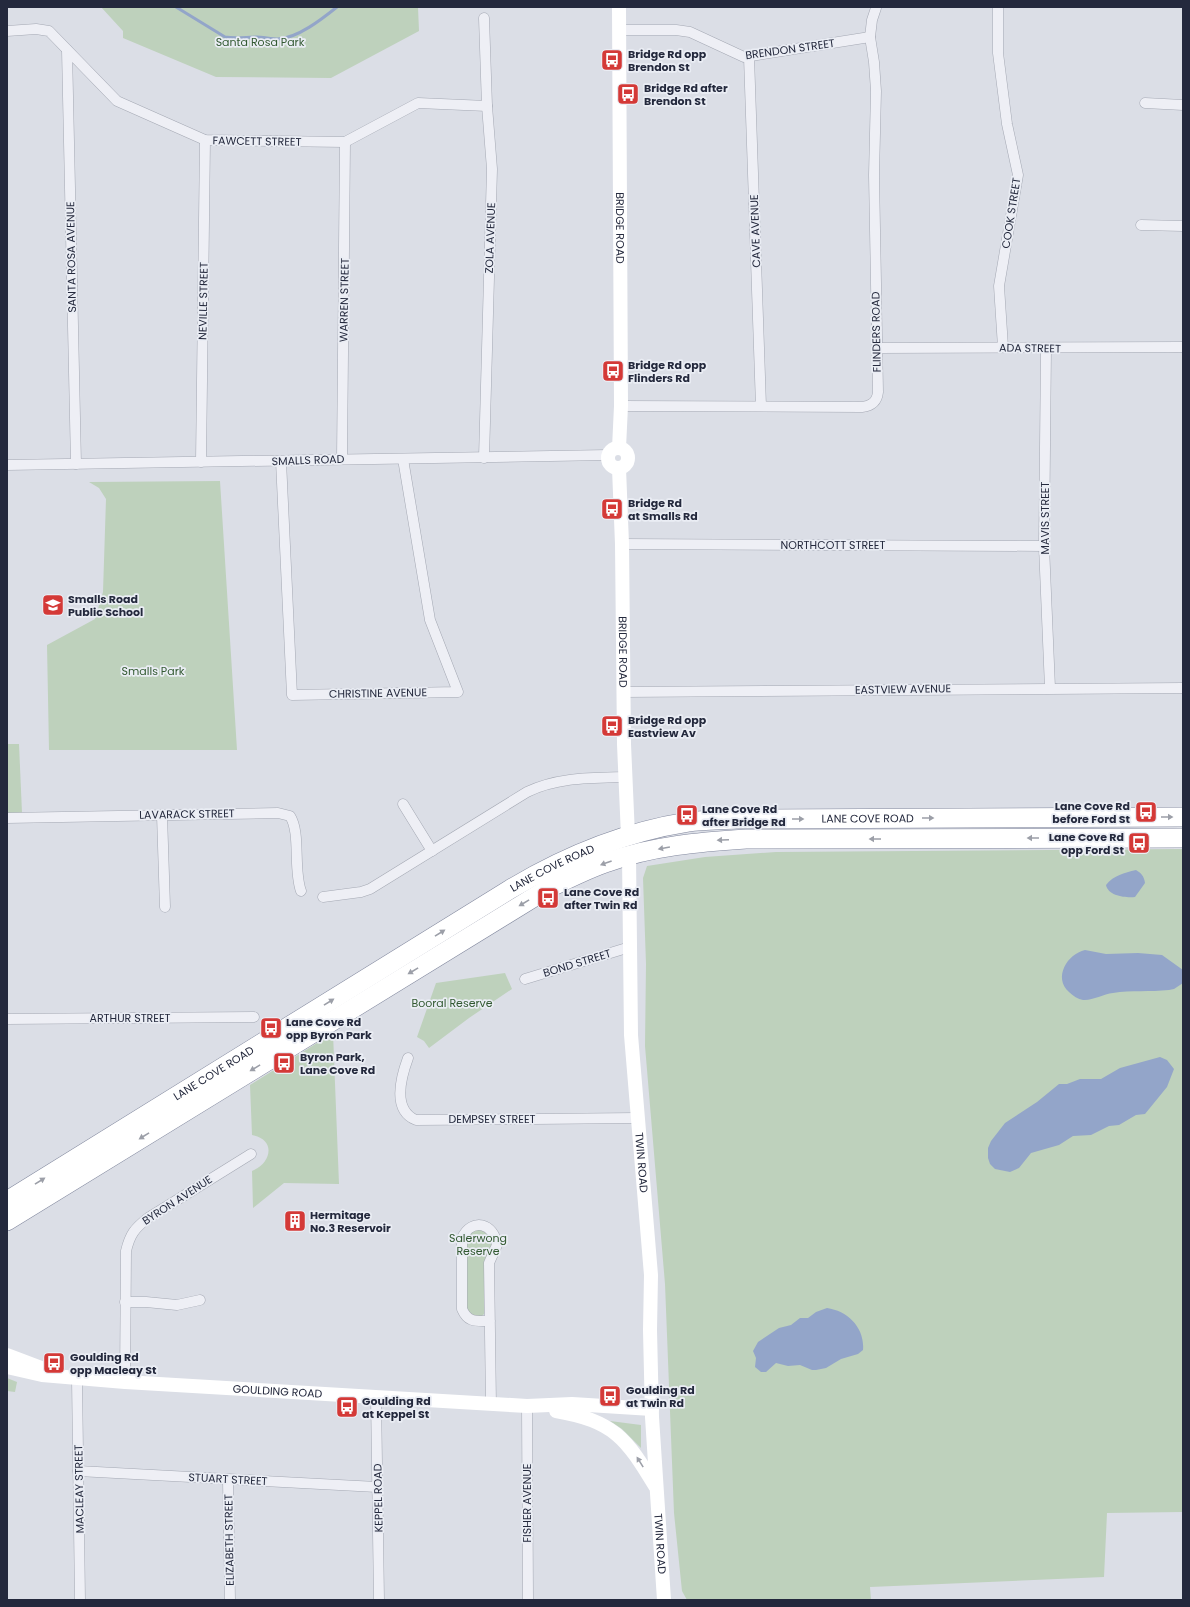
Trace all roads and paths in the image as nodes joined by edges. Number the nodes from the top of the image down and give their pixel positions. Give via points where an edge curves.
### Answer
1 (619, 7) edge
2 (998, 7) edge
3 (876, 8) edge
4 (484, 18) dead end
5 (619, 30) junction
6 (7, 31) edge
7 (870, 37) junction
8 (67, 50) junction
9 (750, 57) junction
10 (1145, 103) dead end
11 (1183, 105) edge
12 (487, 106) junction
13 (205, 140) junction
14 (345, 142) junction
15 (1141, 226) dead end
16 (1183, 226) edge
17 (1003, 347) junction
18 (1183, 347) edge
19 (877, 348) junction
20 (1046, 348) junction
21 (621, 406) junction
22 (761, 406) junction
23 (614, 452) junction
24 (484, 458) junction
25 (342, 459) junction
26 (403, 459) junction
27 (281, 461) junction
28 (201, 462) junction
29 (76, 464) junction
30 (7, 465) edge
31 (622, 544) junction
32 (1044, 546) junction
33 (1050, 688) junction
34 (1183, 688) edge
35 (623, 692) junction
36 (626, 777) junction
37 (403, 804) dead end
38 (162, 815) junction
39 (1183, 817) edge
40 (7, 818) edge
41 (628, 836) junction
42 (1183, 838) edge
43 (432, 851) junction
44 (628, 855) junction
45 (301, 891) dead end
46 (323, 897) dead end
47 (165, 906) dead end
48 (630, 947) junction
49 (525, 979) dead end
50 (254, 1017) dead end
51 (7, 1019) edge
52 (408, 1058) dead end
53 (637, 1118) junction
54 (250, 1154) dead end
55 (7, 1201) edge
56 (7, 1221) edge
57 (200, 1300) dead end
58 (125, 1302) junction
59 (490, 1321) junction
60 (7, 1355) edge
61 (7, 1367) edge
62 (77, 1378) junction
63 (125, 1382) junction
64 (376, 1397) junction
65 (491, 1404) junction
66 (526, 1406) junction
67 (652, 1413) junction
68 (572, 1414) junction
69 (622, 1438) joint
70 (78, 1470) junction
71 (228, 1480) junction
72 (378, 1487) junction
73 (656, 1488) junction
74 (662, 1583) junction
75 (80, 1600) edge
76 (230, 1600) edge
77 (379, 1600) edge
78 (528, 1600) edge
79 (664, 1600) edge
80 (671, 1600) edge

1 - 5 street, BRIDGE ROAD
2 - 17 street, COOK STREET via 998,53 1018,175 999,286
3 - 7 street, FLINDERS ROAD
4 - 12 street, ZOLA AVENUE
5 - 9 street, BRENDON STREET via 683,31 738,56
5 - 21 street, BRIDGE ROAD
6 - 8 street, FAWCETT STREET via 49,31
7 - 9 street, BRENDON STREET
7 - 19 street, FLINDERS ROAD via 876,91 874,175
8 - 13 street, FAWCETT STREET via 117,101
8 - 29 street, SANTA ROSA AVENUE
9 - 22 street, CAVE AVENUE
10 - 11 street
12 - 14 street, FAWCETT STREET via 418,103
12 - 24 street, ZOLA AVENUE via 492,169
13 - 14 street, FAWCETT STREET
13 - 28 street, NEVILLE STREET
14 - 25 street, WARREN STREET
15 - 16 street
17 - 19 street, ADA STREET
17 - 20 street, ADA STREET
18 - 20 street, ADA STREET
19 - 22 street, FLINDERS ROAD via 878,396 871,405
20 - 32 street, MAVIS STREET
21 - 22 street, FLINDERS ROAD
21 - 23 street, BRIDGE ROAD
23 - 24 street, SMALLS ROAD
23 - 31 street, BRIDGE ROAD via 625,451 628,460 619,468
24 - 26 street, SMALLS ROAD
25 - 26 street, SMALLS ROAD
25 - 27 street, SMALLS ROAD
26 - 27 street, CHRISTINE AVENUE via 430,620 458,692 292,695
27 - 28 street, SMALLS ROAD
28 - 29 street, SMALLS ROAD
29 - 30 street, SMALLS ROAD
31 - 32 street, NORTHCOTT STREET
31 - 35 street, BRIDGE ROAD
32 - 33 street, MAVIS STREET
33 - 34 street, EASTVIEW AVENUE
33 - 35 street, EASTVIEW AVENUE
35 - 36 street, BRIDGE ROAD
36 - 41 street, BRIDGE ROAD
36 - 43 street via 575,779 544,785 526,792
37 - 43 street
38 - 40 street, LAVARACK STREET
38 - 45 street, LAVARACK STREET via 278,813 290,816 295,827 297,880
38 - 47 street
41 -> 39 highway, LANE COVE ROAD via 689,822 736,819
41 - 44 highway, TWIN ROAD
55 -> 41 highway, LANE COVE ROAD via 515,886 571,857
42 -> 44 highway, LANE COVE ROAD via 746,839 700,842
43 - 46 street via 370,889
44 - 48 street, TWIN ROAD
44 -> 56 highway, LANE COVE ROAD via 549,888
48 - 49 street, BOND STREET
48 - 53 street, TWIN ROAD via 631,1035
50 - 51 street, ARTHUR STREET
52 - 53 street, DEMPSEY STREET via 401,1078 401,1104 409,1117 416,1120
53 - 67 street, TWIN ROAD via 651,1275
54 - 58 street, BYRON AVENUE via 137,1226 129,1237 126,1251
57 - 58 street via 177,1305
58 - 63 street, BYRON AVENUE
59 - 59 street via 469,1319 462,1309 462,1238 467,1230 479,1225 488,1227 493,1232 497,1245 489,1263
59 - 65 street
60 - 62 street, GOULDING ROAD
61 - 62 street, GOULDING ROAD via 32,1374
62 - 63 street, GOULDING ROAD
62 - 70 street, MACLEAY STREET
63 - 64 street, GOULDING ROAD
64 - 65 street, GOULDING ROAD
64 - 72 street, KEPPEL ROAD
65 - 66 street, GOULDING ROAD
66 - 67 street, GOULDING ROAD via 572,1404
66 - 68 street, GOULDING ROAD
66 - 78 street, FISHER AVENUE
67 - 68 street
67 - 73 street, TWIN ROAD
68 - 69 street, GOULDING ROAD via 597,1421
73 -> 69 street, TWIN ROAD
70 - 71 street, STUART STREET
70 - 75 street, MACLEAY STREET
71 - 72 street, STUART STREET
71 - 76 street, ELIZABETH STREET
72 - 77 street, KEPPEL ROAD
73 - 74 street, TWIN ROAD
74 - 79 street, TWIN ROAD
74 - 80 street

